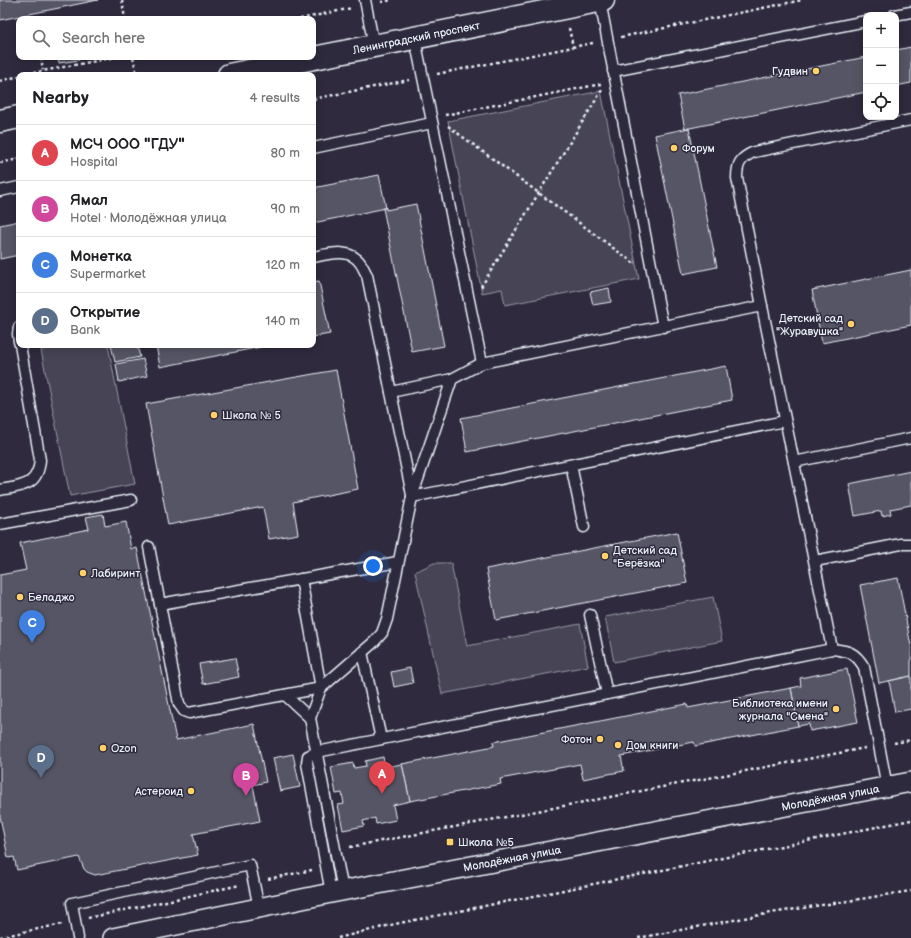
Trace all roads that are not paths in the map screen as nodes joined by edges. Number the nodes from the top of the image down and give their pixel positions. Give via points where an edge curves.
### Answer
1 (601, 0) edge
2 (366, 3) edge
3 (541, 6) edge
4 (911, 12) edge
5 (899, 14) edge
6 (863, 22) edge
7 (415, 38) junction
8 (374, 46) junction
9 (316, 58) edge
10 (304, 60) edge
11 (613, 71) junction
12 (244, 72) edge
13 (16, 118) edge
14 (433, 120) junction
15 (911, 120) edge
16 (0, 121) edge
17 (316, 147) edge
18 (16, 188) edge
19 (0, 191) edge
20 (316, 256) edge
21 (762, 306) junction
22 (663, 326) junction
23 (21, 348) edge
24 (482, 363) junction
25 (452, 379) junction
26 (391, 392) junction
27 (785, 421) junction
28 (911, 438) edge
29 (794, 462) junction
30 (571, 464) junction
31 (0, 490) edge
32 (412, 497) junction
33 (131, 500) dead end
34 (0, 524) edge
35 (584, 527) dead end
36 (911, 544) edge
37 (149, 546) dead end
38 (815, 561) junction
39 (398, 562) junction
40 (301, 579) junction
41 (160, 604) junction
42 (590, 615) dead end
43 (832, 649) junction
44 (362, 652) junction
45 (321, 688) junction
46 (607, 694) junction
47 (285, 695) junction
48 (310, 718) junction
49 (380, 739) junction
50 (316, 752) junction
51 (911, 782) edge
52 (887, 787) junction
53 (337, 892) junction
54 (259, 908) junction
55 (78, 938) edge
56 (113, 938) edge

1 - 3 main road, Ленинградский проспект
1 - 11 lane
2 - 8 lane
3 - 7 main road, Ленинградский проспект
4 - 5 lane
6 - 11 lane
7 - 8 main road, Ленинградский проспект
7 - 14 lane
8 - 9 main road, Ленинградский проспект
10 - 12 main road, Ленинградский проспект
11 - 22 lane
13 - 16 main road
14 - 17 lane
14 - 24 lane
15 - 21 lane via 744,156 737,167 737,178
18 - 19 lane
20 - 26 lane via 347,253 361,262 367,275
21 - 22 lane
21 - 27 lane
22 - 24 lane
23 - 31 lane via 40,460 39,471 23,486
24 - 25 lane
25 - 26 lane
25 - 32 lane
26 - 32 lane
27 - 29 lane
27 - 30 lane
28 - 29 lane
29 - 38 lane
30 - 32 lane
30 - 35 lane
32 - 39 lane
33 - 34 lane
36 - 38 lane
37 - 41 lane
38 - 43 lane
39 - 40 lane
39 - 44 lane via 382,633
40 - 41 lane
40 - 45 lane
41 - 47 lane via 179,704 184,711 190,713
42 - 46 lane
43 - 46 lane
43 - 52 lane via 847,651 858,657 864,667
44 - 45 lane
44 - 49 lane
45 - 47 lane
45 - 48 lane
46 - 49 lane
47 - 48 lane
48 - 50 lane
49 - 50 lane
50 - 53 lane via 336,855
50 - 53 lane via 308,756 307,763 325,863
51 - 52 street, Молодёжная улица
52 - 53 street, Молодёжная улица
53 - 54 street, Молодёжная улица
54 - 55 lane via 250,865 72,903
54 - 56 street, Молодёжная улица

